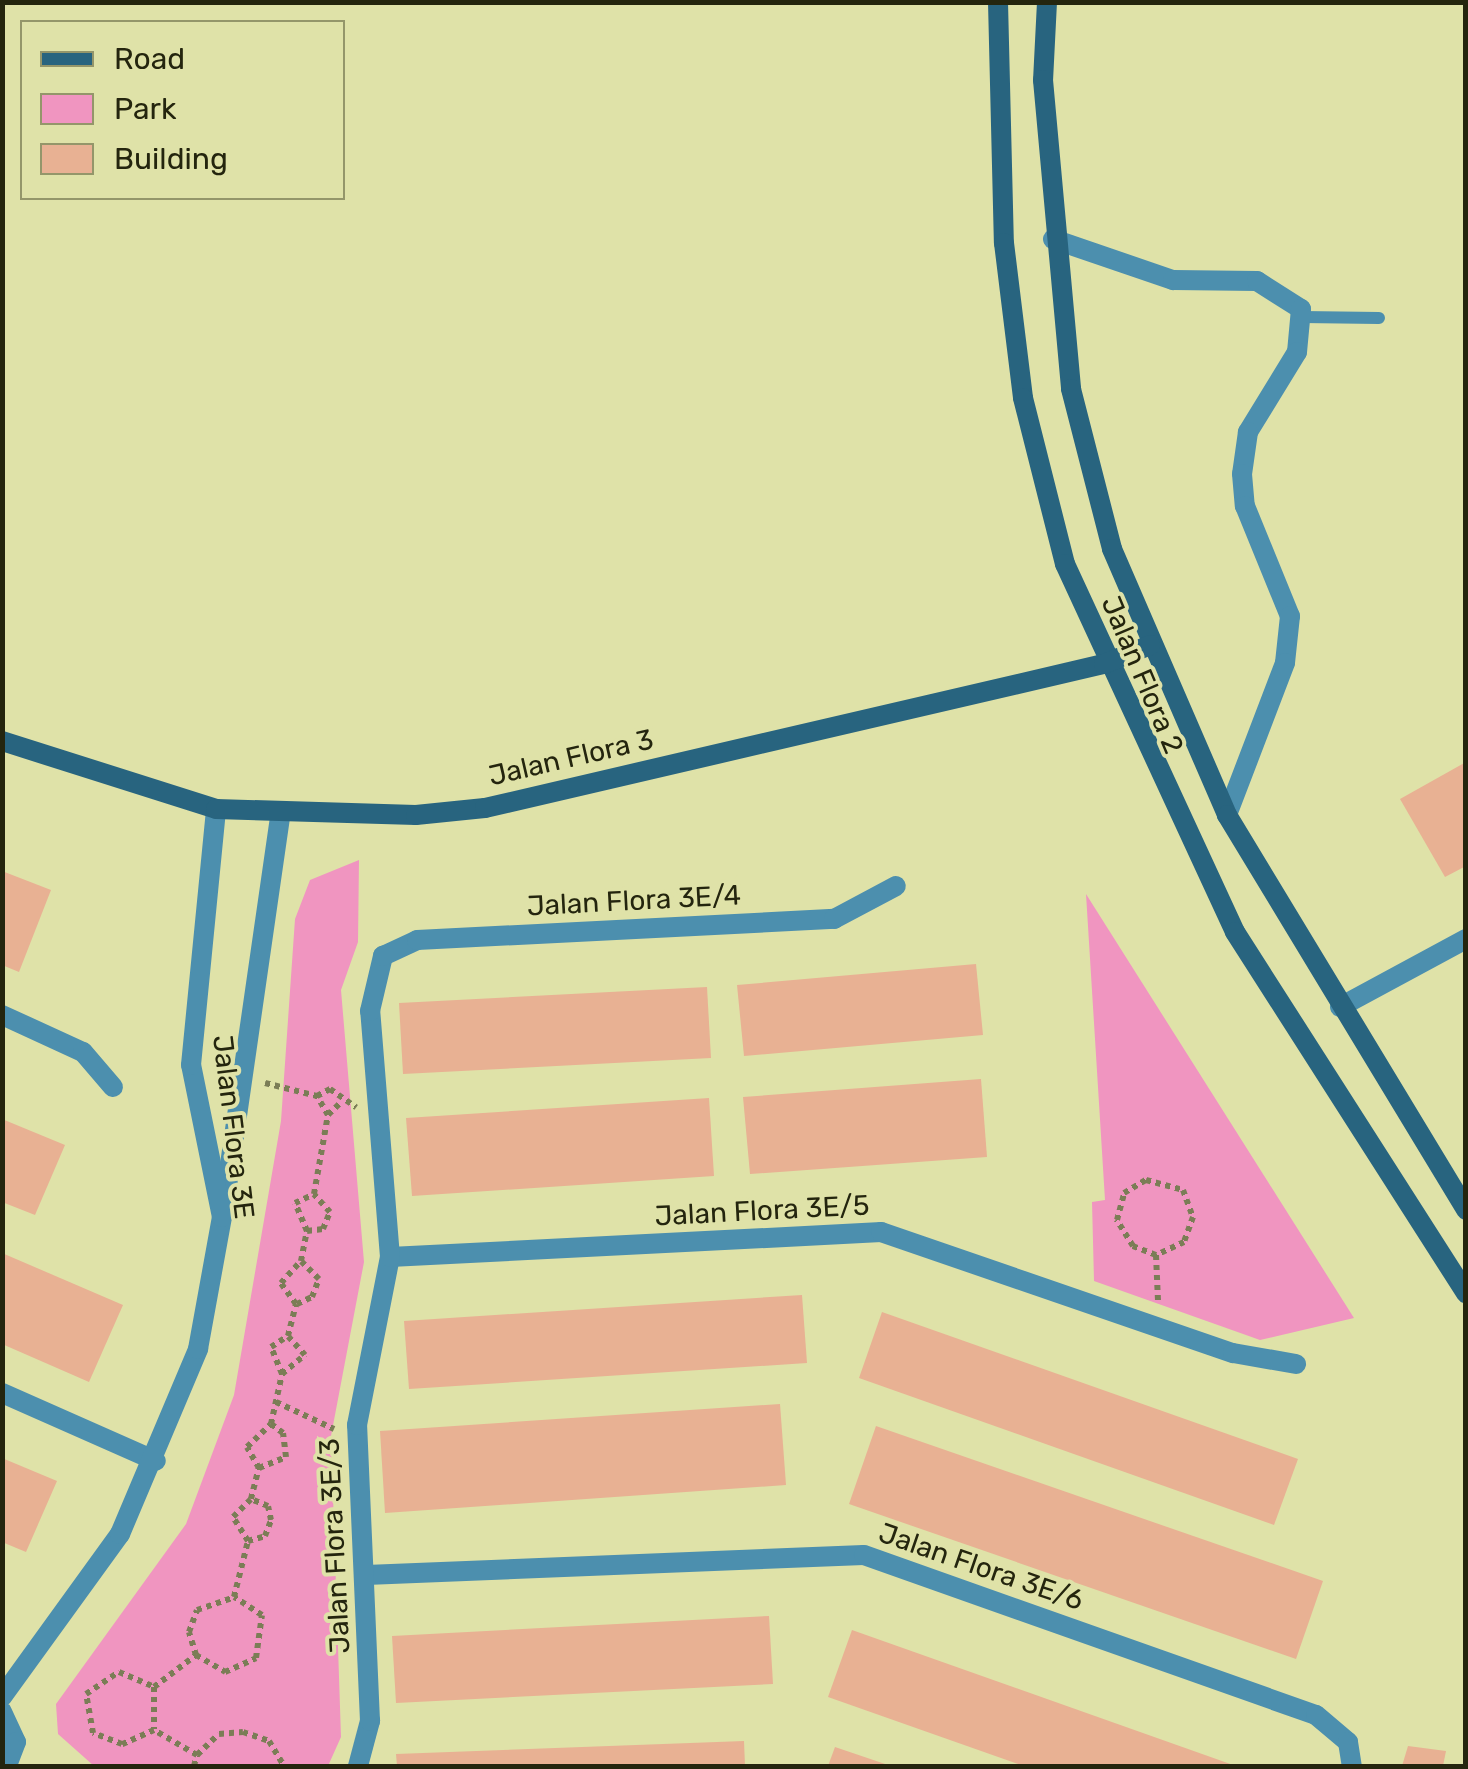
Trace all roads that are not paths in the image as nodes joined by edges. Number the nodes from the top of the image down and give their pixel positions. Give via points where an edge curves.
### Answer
1 (998, 2) edge
2 (1047, 2) edge
3 (1054, 239) junction
4 (1302, 317) junction
5 (1379, 318) dead end
6 (1150, 645) junction
7 (1104, 664) junction
8 (2, 741) edge
9 (216, 809) junction
10 (1227, 815) junction
11 (280, 817) junction
12 (896, 886) dead end
13 (1466, 939) edge
14 (377, 966) joint
15 (1340, 1007) junction
16 (2, 1015) edge
17 (113, 1087) dead end
18 (1466, 1210) edge
19 (222, 1217) junction
20 (390, 1257) junction
21 (1466, 1293) edge
22 (1296, 1364) dead end
23 (2, 1393) edge
24 (156, 1461) junction
25 (366, 1575) junction
26 (2, 1697) edge
27 (2, 1712) edge
28 (10, 1761) edge
29 (33, 1766) edge
30 (358, 1766) edge
31 (1352, 1766) edge

1 - 7 street, Jalan Flora 2 via 993,80 1023,398 1066,564
2 - 3 street, Jalan Flora 2
3 - 4 street via 1173,280 1257,281 1283,290
3 - 6 street, Jalan Flora 2 via 1071,389 1112,549
4 - 5 lane
4 - 10 street via 1296,352 1248,432 1245,506 1290,616 1270,718
6 - 7 street, Jalan Flora 3
6 - 10 street, Jalan Flora 2
7 - 11 street, Jalan Flora 3 via 485,808
7 - 21 street, Jalan Flora 2 via 1234,932
8 - 9 street, Jalan Flora 3
9 - 11 street, Jalan Flora 3
9 - 19 street, Jalan Flora 3E via 191,1065
10 - 15 street, Jalan Flora 2
11 - 19 street
12 - 14 street, Jalan Flora 3E/4 via 834,919 417,940 390,948
13 - 15 street
14 - 20 street, Jalan Flora 3E/3 via 370,1011
15 - 18 street, Jalan Flora 2
16 - 17 street via 83,1052
19 - 24 street, Jalan Flora 3E via 198,1349
20 - 22 street, Jalan Flora 3E/5 via 881,1232 1159,1326
20 - 25 street, Jalan Flora 3E/3 via 356,1439
23 - 24 street
24 - 26 street, Jalan Flora 3E via 120,1534
25 - 30 street, Jalan Flora 3E/3 via 370,1721
25 - 31 street, Jalan Flora 3E/6 via 864,1555 1316,1715 1348,1742
27 - 28 street via 14,1728
28 - 29 street

